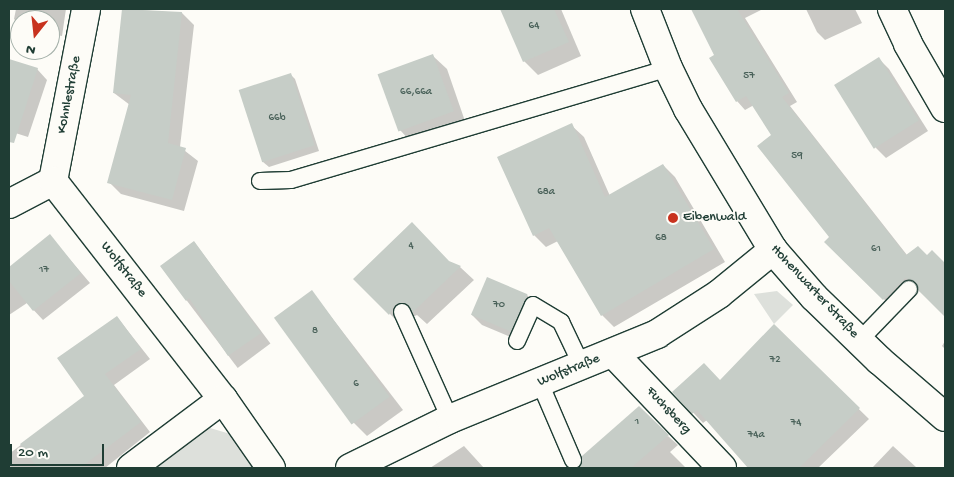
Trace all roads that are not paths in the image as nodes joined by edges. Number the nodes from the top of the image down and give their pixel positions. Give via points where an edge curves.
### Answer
1 (86, 9) edge
2 (645, 9) edge
3 (892, 9) edge
4 (668, 68) junction
5 (945, 108) edge
6 (53, 180) junction
7 (260, 181) dead end
8 (9, 204) edge
9 (773, 250) junction
10 (909, 289) dead end
11 (402, 312) dead end
12 (517, 341) dead end
13 (859, 341) junction
14 (614, 354) junction
15 (582, 366) junction
16 (540, 383) junction
17 (223, 399) junction
18 (945, 417) edge
19 (450, 419) junction
20 (573, 460) dead end
21 (131, 468) edge
22 (271, 468) edge
23 (350, 468) edge
24 (722, 468) edge

1 - 6 street, Kohnlestraße
2 - 4 street, Hohenwarter Straße
3 - 5 street
4 - 7 lane via 291,180
4 - 9 street, Hohenwarter Straße via 714,154
6 - 8 street
6 - 17 street, Wolfstraße
9 - 13 street, Hohenwarter Straße
9 - 14 street, Wolfstraße via 691,314
10 - 13 lane
11 - 19 lane
12 - 15 lane via 533,305 561,322
13 - 18 street, Hohenwarter Straße
14 - 15 street, Wolfstraße
14 - 24 street, Fuchsberg
15 - 16 street, Wolfstraße
16 - 19 street, Wolfstraße
16 - 20 lane
17 - 21 street
17 - 22 street, Wolfstraße
19 - 23 street, Wolfstraße

